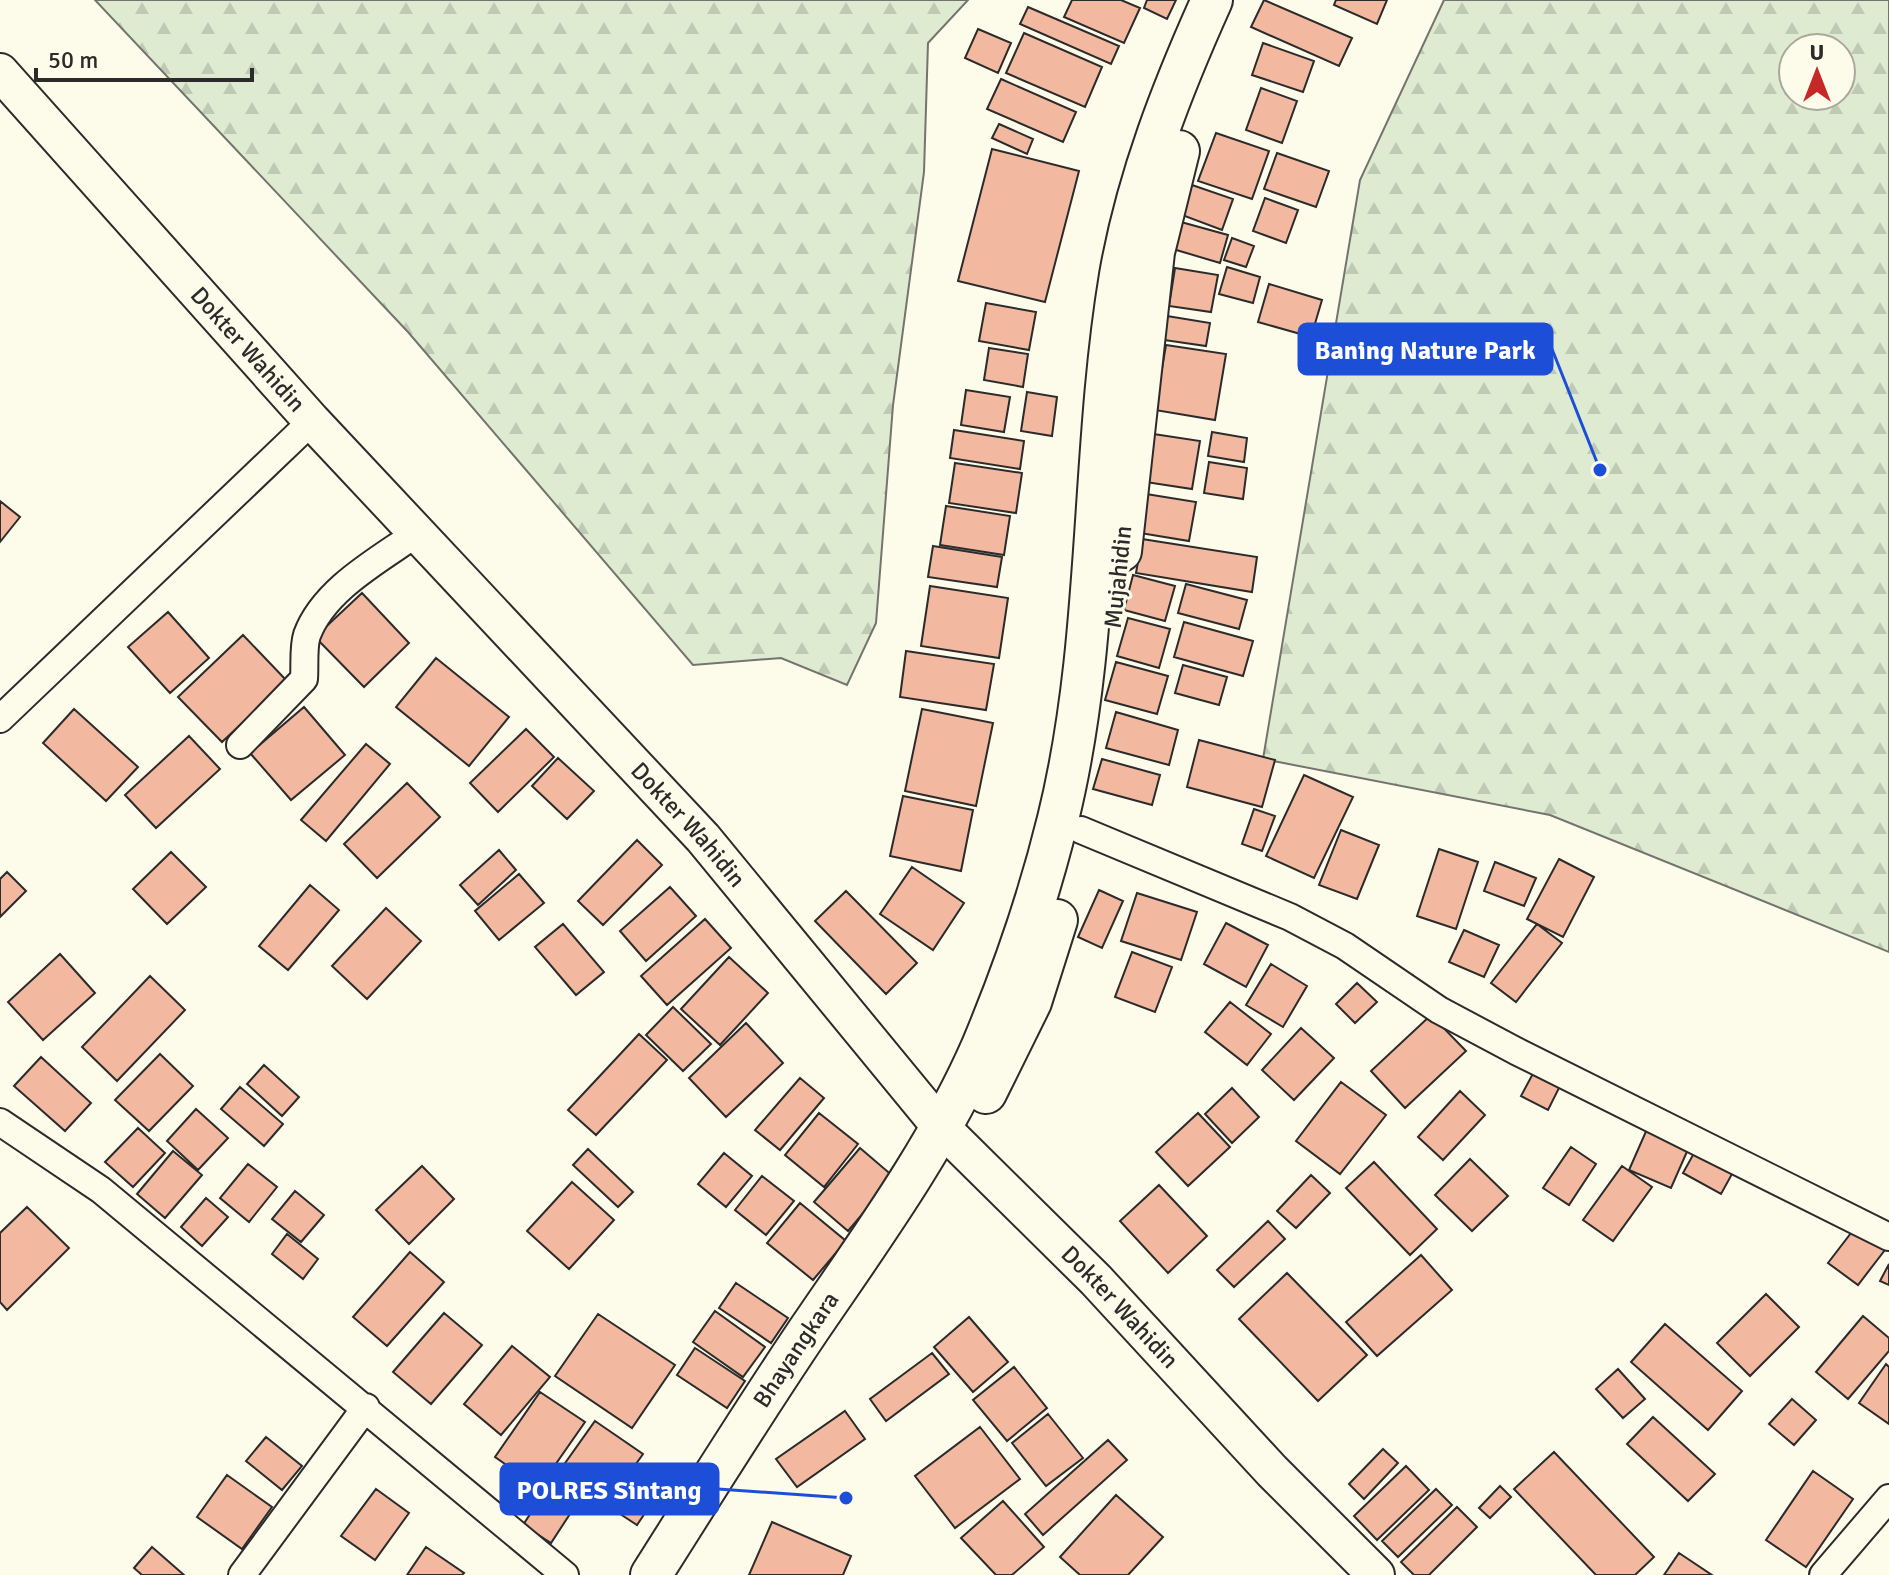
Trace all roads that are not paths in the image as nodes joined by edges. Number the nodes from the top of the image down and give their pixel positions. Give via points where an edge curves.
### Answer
1 (1212, 0) edge
2 (1238, 0) edge
3 (0, 72) edge
4 (312, 421) junction
5 (417, 533) junction
6 (0, 719) edge
7 (240, 745) dead end
8 (1081, 830) junction
9 (0, 1122) edge
10 (949, 1134) junction
11 (1889, 1237) edge
12 (366, 1407) junction
13 (1889, 1498) edge
14 (242, 1575) edge
15 (565, 1575) edge
16 (651, 1575) edge
17 (677, 1575) edge
18 (1376, 1575) edge
19 (1823, 1575) edge

1 - 10 main road, Mujahidin via 1153,145 1123,262 1092,593 1059,817 1025,938
2 - 8 main road, Mujahidin via 1183,138 1154,252 1119,580 1095,765
3 - 4 street, Dokter Wahidin
4 - 5 street, Dokter Wahidin
4 - 6 street
5 - 7 street via 334,596 306,637 304,679
5 - 10 street, Dokter Wahidin via 703,838
8 - 10 main road, Mujahidin via 1031,1002 1009,1051
8 - 11 street via 1290,917 1345,946 1439,1010
9 - 12 street via 101,1190
10 - 16 main road, Bhayangkara via 879,1226
10 - 17 main road, Bhayangkara
10 - 18 street, Dokter Wahidin via 1096,1280
12 - 14 street
12 - 15 street
13 - 19 street

